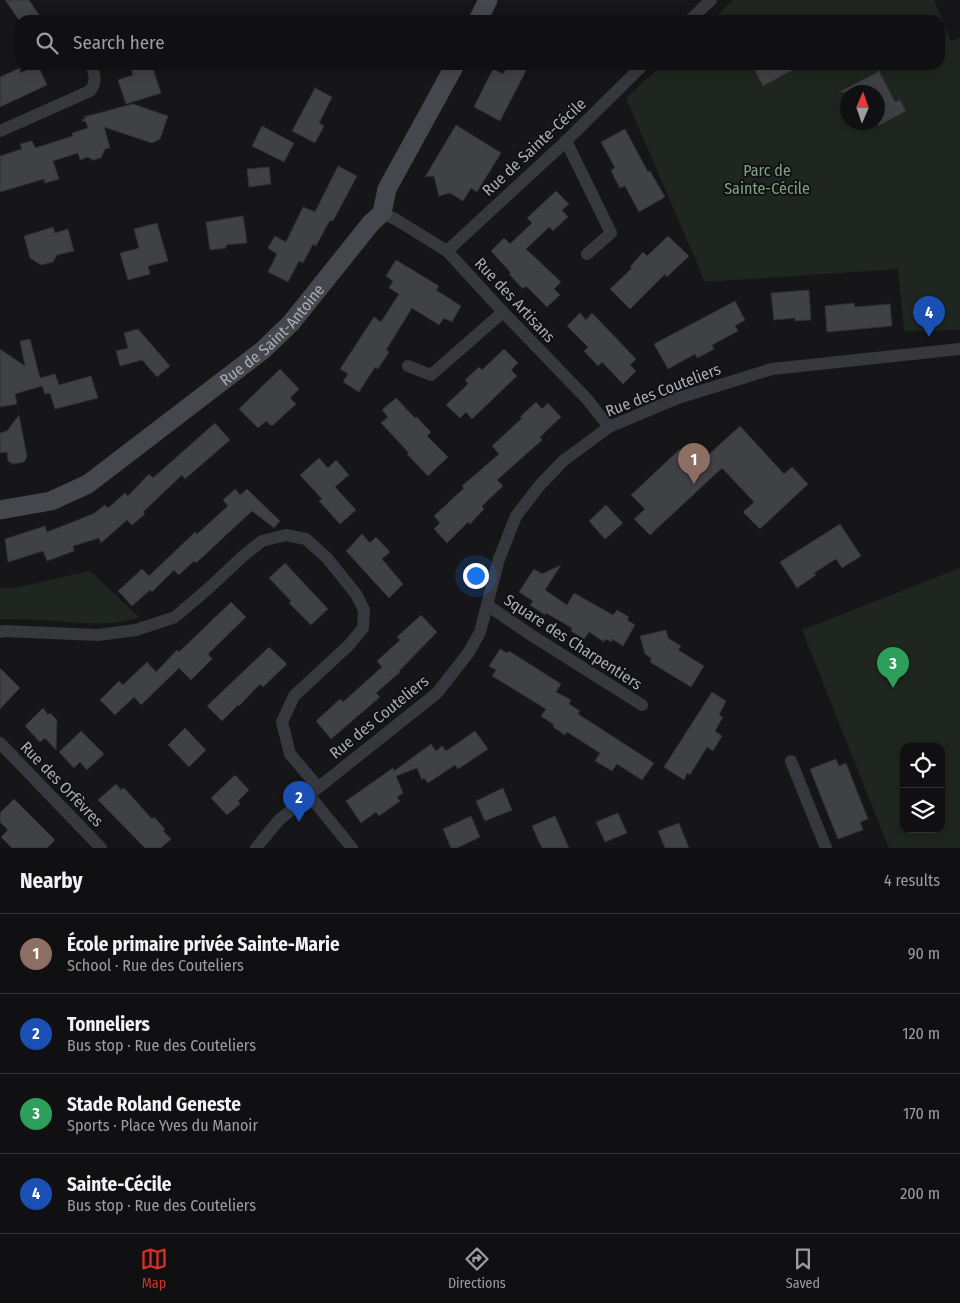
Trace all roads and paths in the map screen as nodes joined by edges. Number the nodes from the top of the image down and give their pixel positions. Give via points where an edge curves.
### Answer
1 (488, 0) edge
2 (711, 0) edge
3 (480, 15) edge
4 (695, 15) edge
5 (93, 70) edge
6 (452, 70) edge
7 (638, 70) edge
8 (0, 131) edge
9 (566, 141) junction
10 (382, 213) junction
11 (447, 250) junction
12 (586, 254) dead end
13 (503, 312) junction
14 (960, 349) edge
15 (408, 366) dead end
16 (609, 427) junction
17 (0, 510) edge
18 (487, 605) junction
19 (0, 632) edge
20 (642, 705) dead end
21 (0, 743) edge
22 (791, 761) dead end
23 (314, 791) junction
24 (95, 846) edge
25 (256, 848) edge
26 (352, 848) edge
27 (826, 848) edge

1 - 3 street
2 - 4 street
5 - 8 street via 94,86 90,91
6 - 10 street via 387,188
7 - 9 street, Rue de Sainte-Cécile
9 - 11 street, Rue de Sainte-Cécile
9 - 12 street via 611,233
10 - 11 street, Rue des Artisans
10 - 17 street, Rue de Saint-Antoine via 291,324 263,350 88,484 51,501
11 - 13 street, Rue des Artisans
13 - 15 street via 431,376
13 - 16 street, Rue des Artisans via 586,398
14 - 16 street, Rue des Couteliers via 772,370 678,398
16 - 18 street, Rue des Couteliers via 563,461 516,516 499,559
18 - 20 street, Square des Charpentiers
18 - 23 street, Rue des Couteliers via 480,632 469,652 437,693
19 - 23 street via 98,635 136,630 175,617 262,541 286,535 306,539 328,558 356,594 364,610 363,628 294,696 282,722 290,754
21 - 24 street, Rue des Orfèvres
22 - 27 street
23 - 25 street, Rue des Couteliers via 278,821
23 - 26 street

